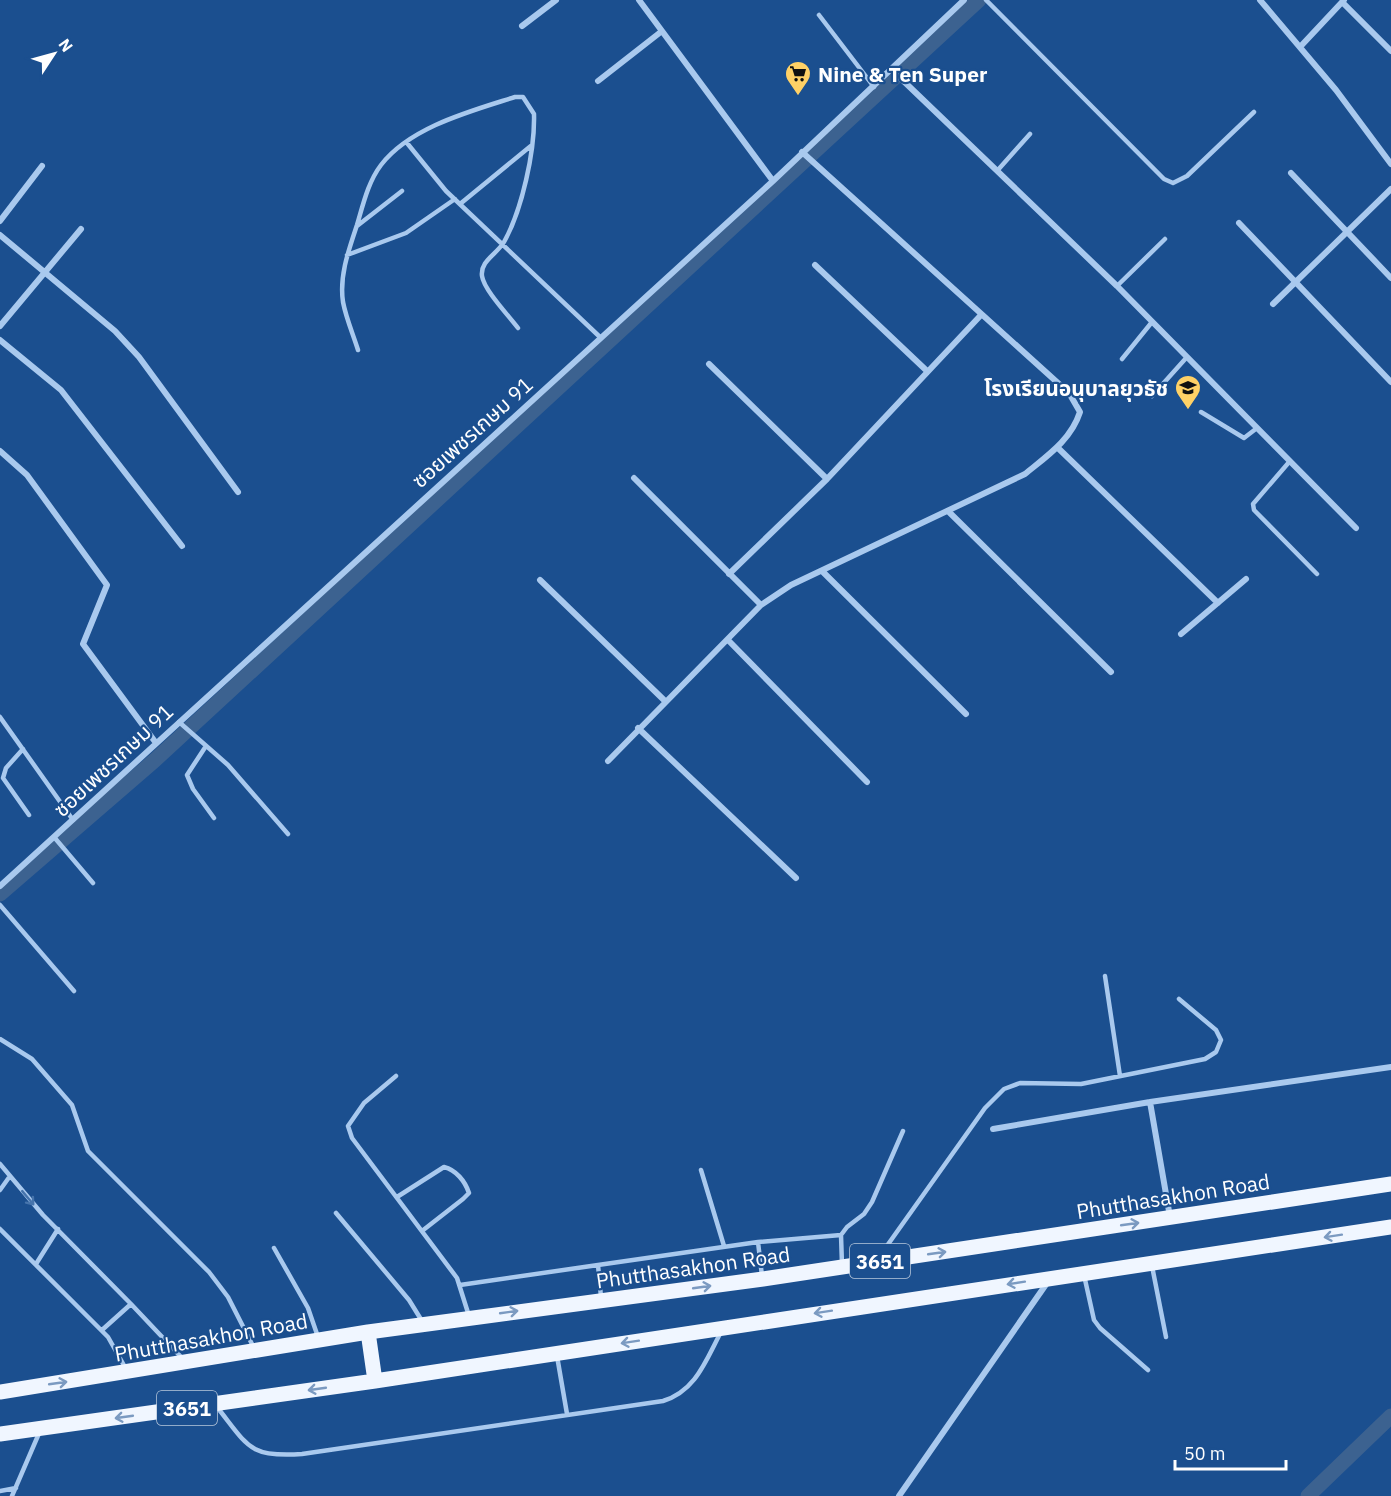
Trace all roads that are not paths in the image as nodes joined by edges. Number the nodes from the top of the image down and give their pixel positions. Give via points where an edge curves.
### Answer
1 (556, 0) edge
2 (639, 0) edge
3 (964, 0) edge
4 (986, 0) edge
5 (1260, 0) edge
6 (1343, 1) edge
7 (819, 15) dead end
8 (522, 26) dead end
9 (662, 31) junction
10 (1300, 47) junction
11 (1391, 51) edge
12 (892, 70) junction
13 (598, 81) dead end
14 (874, 87) junction
15 (1254, 112) dead end
16 (1030, 134) dead end
17 (407, 143) junction
18 (532, 146) junction
19 (802, 152) junction
20 (1391, 164) edge
21 (42, 166) dead end
22 (996, 171) junction
23 (1291, 173) dead end
24 (773, 181) junction
25 (1391, 189) edge
26 (402, 190) dead end
27 (455, 199) junction
28 (460, 204) junction
29 (0, 221) edge
30 (1239, 224) dead end
31 (356, 227) junction
32 (81, 229) dead end
33 (1347, 232) junction
34 (0, 235) edge
35 (1165, 239) dead end
36 (503, 244) junction
37 (347, 255) junction
38 (815, 266) dead end
39 (45, 273) junction
40 (1391, 278) edge
41 (1296, 282) junction
42 (1117, 286) junction
43 (1273, 304) dead end
44 (981, 315) junction
45 (1152, 322) junction
46 (0, 326) edge
47 (518, 328) dead end
48 (601, 338) junction
49 (0, 340) edge
50 (358, 350) dead end
51 (1187, 357) junction
52 (1122, 359) dead end
53 (708, 364) dead end
54 (927, 371) junction
55 (1391, 382) edge
56 (1152, 396) dead end
57 (1201, 412) dead end
58 (1257, 428) junction
59 (1058, 448) junction
60 (0, 451) edge
61 (1290, 461) junction
62 (634, 478) dead end
63 (827, 479) junction
64 (238, 492) dead end
65 (948, 512) junction
66 (1356, 528) dead end
67 (182, 546) dead end
68 (822, 572) junction
69 (729, 574) junction
70 (1317, 574) dead end
71 (1246, 579) dead end
72 (540, 580) dead end
73 (1218, 603) junction
74 (761, 605) junction
75 (1181, 634) dead end
76 (728, 640) junction
77 (1111, 672) dead end
78 (665, 701) junction
79 (966, 714) dead end
80 (0, 717) edge
81 (179, 722) junction
82 (638, 728) junction
83 (156, 743) junction
84 (206, 746) junction
85 (22, 749) junction
86 (608, 761) dead end
87 (867, 782) dead end
88 (29, 815) dead end
89 (214, 818) dead end
90 (73, 820) junction
91 (288, 834) dead end
92 (54, 837) junction
93 (796, 878) dead end
94 (93, 883) dead end
95 (0, 886) edge
96 (0, 905) edge
97 (1105, 976) dead end
98 (74, 991) dead end
99 (1179, 999) dead end
100 (0, 1039) edge
101 (1391, 1067) edge
102 (396, 1076) dead end
103 (1120, 1076) junction
104 (1150, 1102) junction
105 (993, 1129) dead end
106 (903, 1131) dead end
107 (0, 1164) edge
108 (701, 1170) dead end
109 (10, 1176) junction
110 (1391, 1184) edge
111 (0, 1190) edge
112 (397, 1197) junction
113 (336, 1213) dead end
114 (1171, 1218) junction
115 (1391, 1227) edge
116 (0, 1229) edge
117 (58, 1229) junction
118 (422, 1231) junction
119 (841, 1235) junction
120 (758, 1242) junction
121 (724, 1246) junction
122 (274, 1248) dead end
123 (876, 1262) junction
124 (1152, 1263) junction
125 (36, 1264) junction
126 (598, 1265) junction
127 (842, 1267) junction
128 (1084, 1273) junction
129 (1051, 1277) junction
130 (763, 1279) junction
131 (460, 1286) junction
132 (601, 1300) junction
133 (131, 1304) junction
134 (469, 1318) junction
135 (424, 1324) junction
136 (723, 1327) junction
137 (102, 1330) junction
138 (368, 1332) junction
139 (1166, 1337) dead end
140 (318, 1340) junction
141 (256, 1351) junction
142 (556, 1353) junction
143 (186, 1363) junction
144 (1148, 1370) dead end
145 (127, 1373) junction
146 (375, 1381) junction
147 (0, 1392) edge
148 (215, 1404) junction
149 (567, 1414) junction
150 (41, 1429) junction
151 (0, 1434) edge
152 (16, 1488) junction
153 (0, 1491) edge
154 (12, 1496) edge
155 (899, 1496) edge

1 - 8 street
2 - 9 street
3 - 12 street, ซอยเพชรเกษม 91
4 - 15 lane via 1173,183 1187,176
5 - 10 street
6 - 10 street
6 - 11 street
7 - 14 lane
9 - 13 street
9 - 24 street
10 - 20 street
12 - 14 street, ซอยเพชรเกษม 91
12 - 22 street
14 - 19 street, ซอยเพชรเกษม 91
16 - 22 lane
17 - 18 lane via 441,122 514,97 523,98 534,114
17 - 27 lane
17 - 31 lane via 380,167
18 - 28 lane
18 - 36 lane via 516,213
19 - 24 street, ซอยเพชรเกษม 91
19 - 44 street
21 - 29 street
22 - 42 street
23 - 33 street
24 - 48 street, ซอยเพชรเกษม 91
25 - 33 street
26 - 31 lane
27 - 28 lane
27 - 37 lane via 406,233
28 - 36 lane
30 - 41 street
31 - 37 lane
32 - 39 street
33 - 40 street
33 - 41 street
34 - 39 street
35 - 42 lane
36 - 47 lane via 484,264 481,273 483,282
36 - 48 lane
37 - 50 lane via 343,302
38 - 54 street
39 - 46 street
39 - 64 street via 139,357
41 - 43 street
41 - 55 street
42 - 45 street
44 - 54 street
44 - 59 street via 1069,393 1080,412 1076,425
45 - 51 street
45 - 52 lane
48 - 81 street, ซอยเพชรเกษม 91
49 - 67 street via 61,390
51 - 56 lane
51 - 58 street
53 - 63 street
54 - 63 street
57 - 58 lane via 1244,438
58 - 61 street
59 - 65 street via 1025,474
59 - 73 street
60 - 83 street via 27,475 107,585 83,644
61 - 66 street
61 - 70 lane via 1258,497 1254,510
62 - 69 street
63 - 69 street
65 - 68 street
65 - 77 street
68 - 74 street via 791,585
68 - 79 street
69 - 74 street
71 - 73 street
72 - 78 street
73 - 75 street
74 - 76 street
76 - 78 street
76 - 87 street
78 - 82 street
80 - 85 lane
81 - 83 street, ซอยเพชรเกษม 91
81 - 84 lane
82 - 86 street
82 - 93 street
83 - 90 street, ซอยเพชรเกษม 91
84 - 89 lane via 187,775
84 - 91 lane via 228,765
85 - 88 lane via 3,778
85 - 90 lane
90 - 92 street, ซอยเพชรเกษม 91
92 - 94 lane
92 - 95 street, ซอยเพชรเกษม 91
96 - 98 lane
97 - 103 lane
99 - 103 lane via 1216,1030 1221,1040 1216,1052 1205,1059
100 - 141 lane via 33,1059 72,1105 84,1144 95,1161 209,1272 228,1297
101 - 104 street
102 - 112 lane via 364,1103 348,1126 352,1138
103 - 123 lane via 1065,1085 1020,1083 1004,1089 985,1108
104 - 105 street
104 - 114 street
106 - 119 lane via 872,1202
107 - 109 lane
108 - 121 lane
109 - 111 lane
109 -> 117 lane
110 - 114 main road, Phutthasakhon Road / 3651
112 - 118 lane
112 - 118 lane via 444,1167 452,1169 466,1184 469,1193 464,1199
113 - 135 lane via 410,1300
123 -> 114 main road, Phutthasakhon Road / 3651
115 -> 124 main road, 3651
116 - 125 lane
117 - 125 lane
117 - 133 lane
118 - 131 lane
119 - 120 lane
119 - 127 lane
120 - 121 lane
120 - 130 lane
121 - 126 lane
122 - 140 lane via 308,1308
123 - 127 main road, Phutthasakhon Road / 3651
124 - 128 main road, 3651
124 - 139 lane
125 - 137 lane
126 - 131 lane
126 - 132 lane
127 - 130 main road, Phutthasakhon Road / 3651
128 - 129 main road, 3651
128 - 144 lane via 1094,1320
129 -> 136 main road, 3651
129 - 155 street
132 -> 130 main road, Phutthasakhon Road / 3651
131 - 134 lane
134 -> 132 main road, Phutthasakhon Road / 3651
133 - 137 lane
133 - 143 lane
134 - 135 main road, Phutthasakhon Road / 3651
135 - 138 main road, Phutthasakhon Road / 3651
136 -> 142 main road, 3651
136 - 149 lane via 696,1379 677,1397
137 - 145 lane
138 - 140 main road, Phutthasakhon Road / 3651
138 - 146 main road
140 - 141 main road, Phutthasakhon Road / 3651
141 - 143 main road, Phutthasakhon Road / 3651
142 - 146 main road, 3651
142 - 149 lane
143 - 145 main road, Phutthasakhon Road / 3651
147 -> 145 main road, Phutthasakhon Road / 3651
146 -> 148 main road, 3651
148 - 149 lane via 246,1443 273,1456
148 -> 150 main road, 3651
150 - 151 main road, 3651
150 - 152 lane
152 - 153 lane
152 - 154 lane

